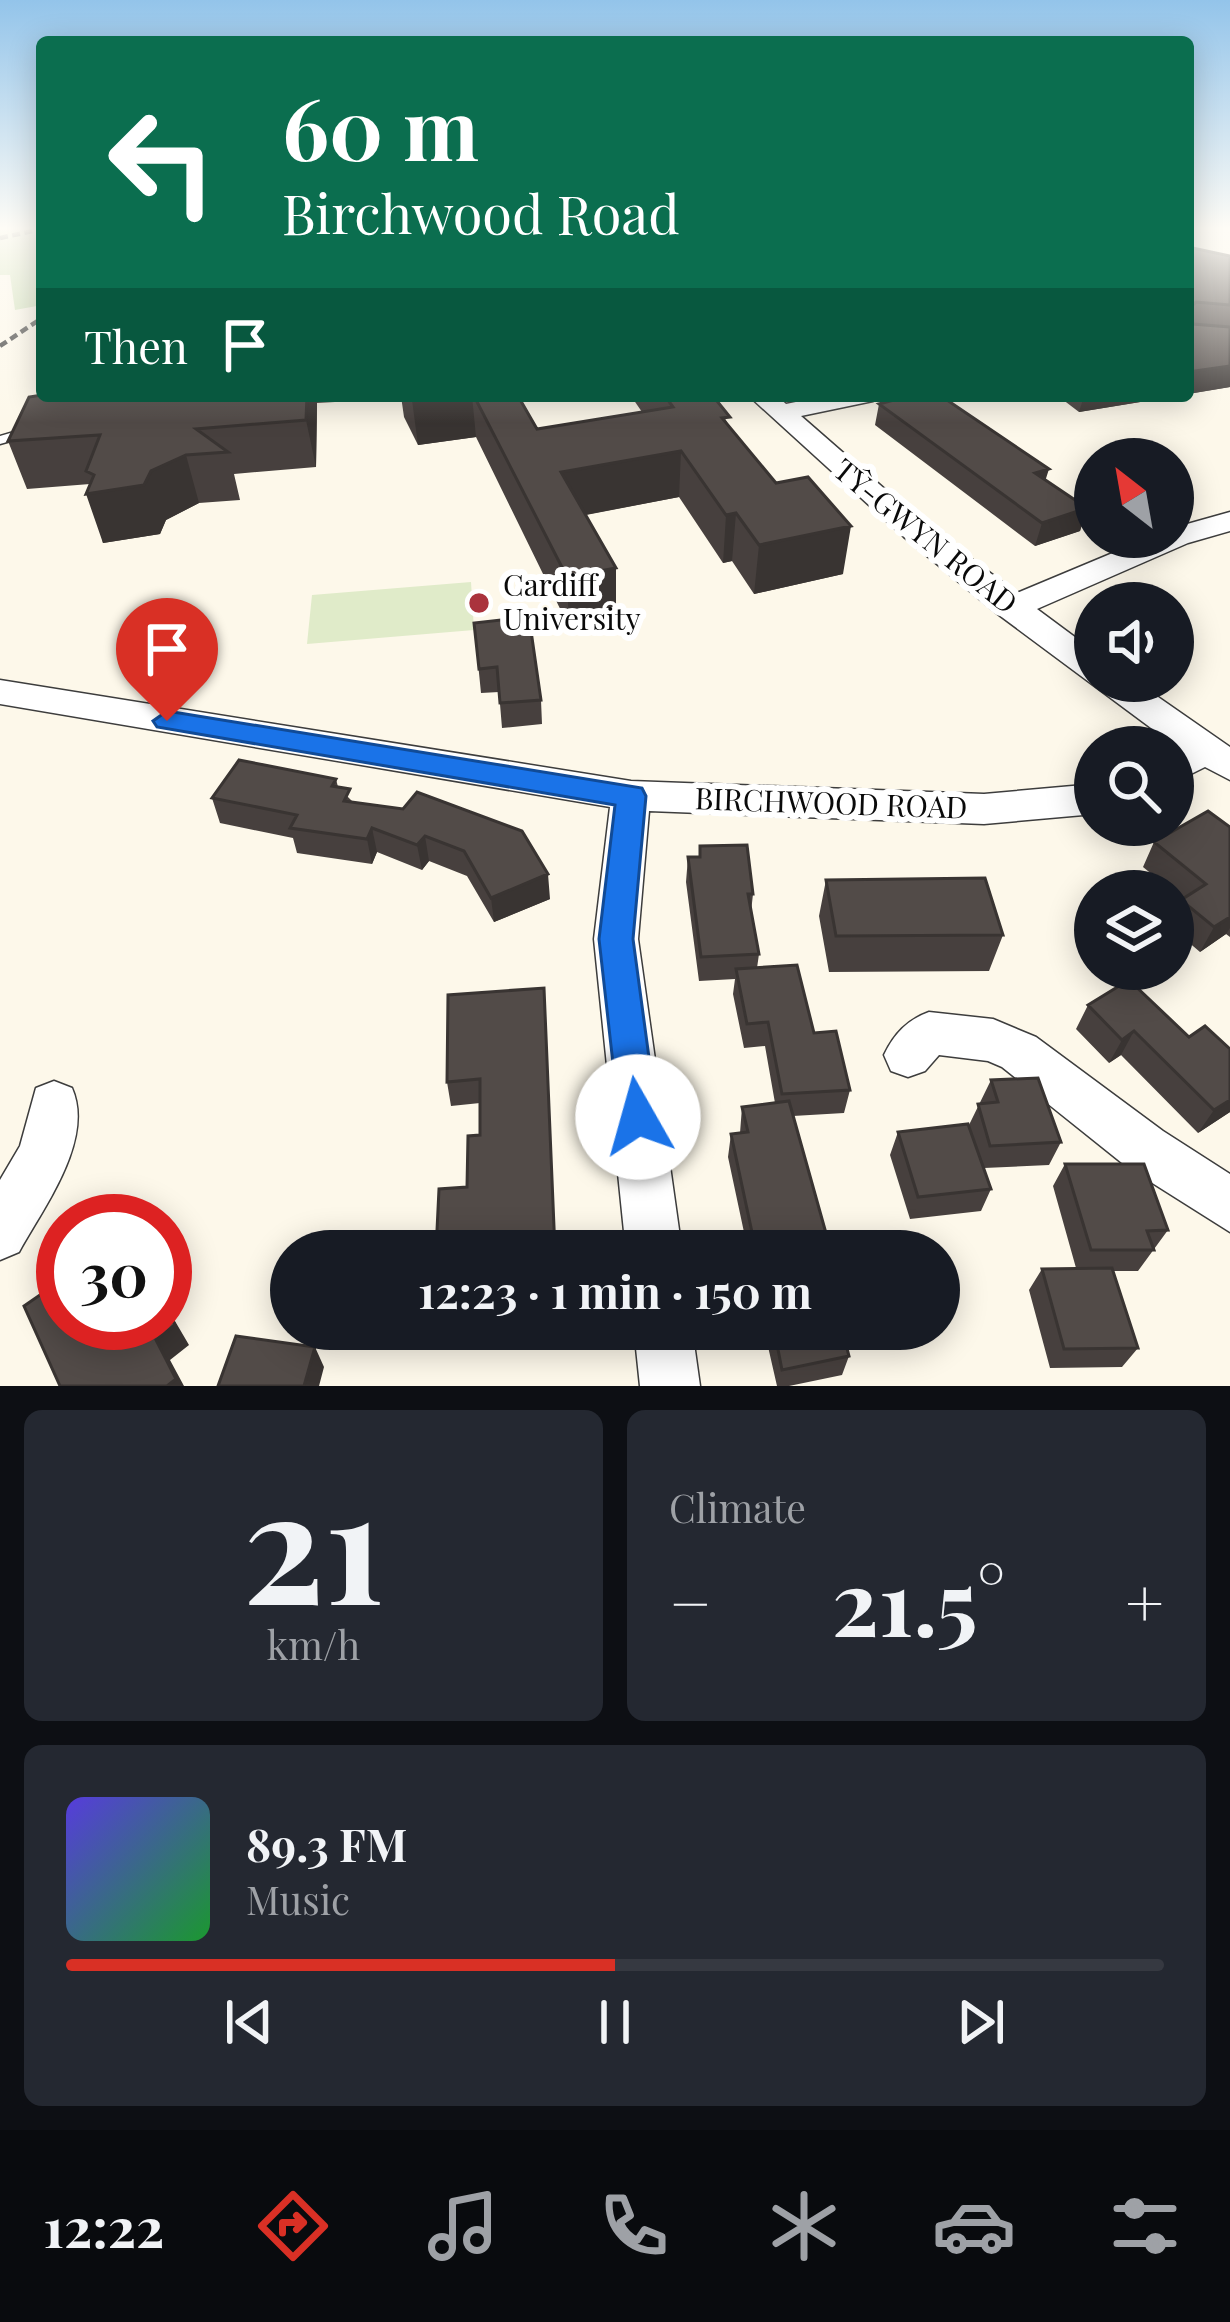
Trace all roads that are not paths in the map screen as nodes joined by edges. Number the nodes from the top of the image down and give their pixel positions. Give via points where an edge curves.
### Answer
1 (770, 404) edge
2 (41, 428) edge
3 (0, 440) edge
4 (1230, 521) edge
5 (1011, 608) junction
6 (1074, 654) edge
7 (0, 692) edge
8 (1134, 702) edge
9 (1203, 761) edge
10 (631, 796) junction
11 (1074, 801) edge
12 (908, 1055) dead end
13 (54, 1105) dead end
14 (1230, 1204) edge
15 (651, 1230) edge
16 (0, 1233) edge
17 (666, 1350) edge
18 (670, 1386) edge

1 - 5 street, TŶ-GWYN ROAD
2 - 3 lane
4 - 5 street
5 - 6 street, TŶ-GWYN ROAD
7 - 10 street, BIRCHWOOD ROAD
8 - 9 street
10 - 11 street, BIRCHWOOD ROAD via 885,808
10 - 15 street via 616,939
12 - 14 street via 929,1033 993,1040
13 - 16 street via 44,1154
17 - 18 street

